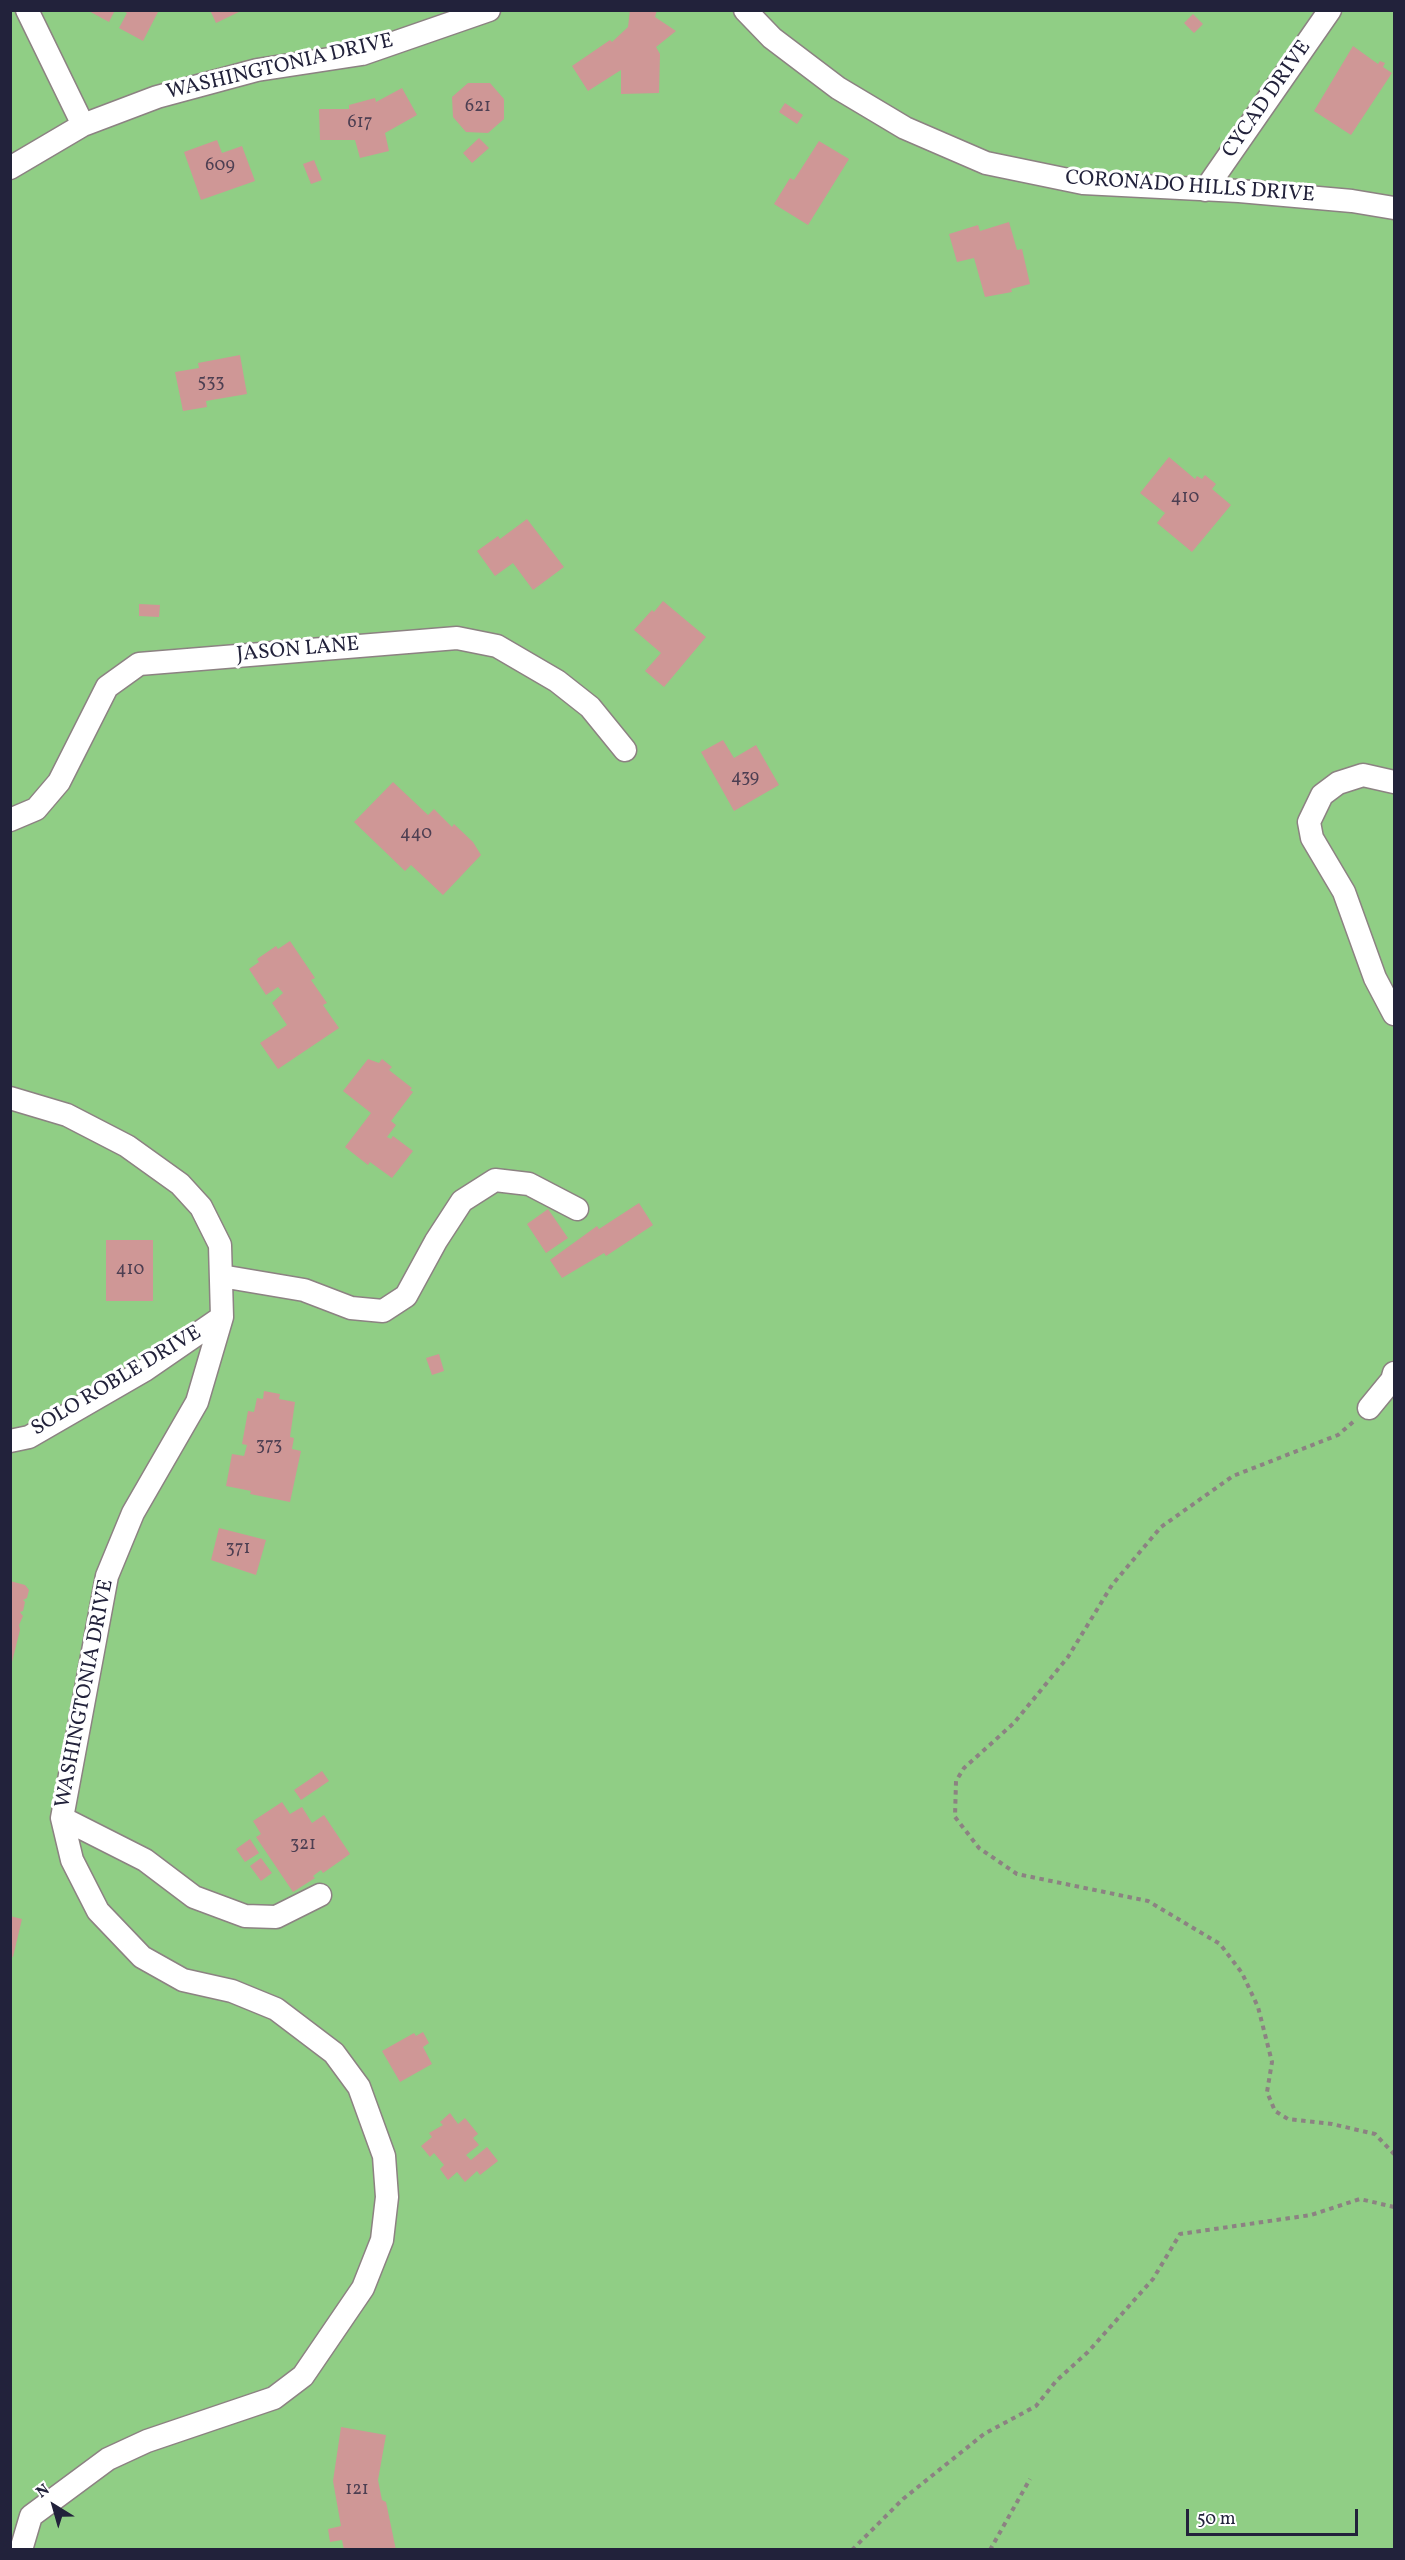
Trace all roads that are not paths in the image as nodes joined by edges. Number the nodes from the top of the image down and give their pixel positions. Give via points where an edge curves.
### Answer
1 (27, 10) edge
2 (489, 10) edge
3 (745, 10) edge
4 (1330, 10) edge
5 (83, 125) junction
6 (10, 168) edge
7 (1205, 190) junction
8 (1395, 208) edge
9 (625, 750) dead end
10 (1395, 783) edge
11 (10, 820) edge
12 (1395, 1014) edge
13 (10, 1098) edge
14 (577, 1209) dead end
15 (221, 1276) junction
16 (222, 1317) junction
17 (1395, 1373) edge
18 (1369, 1408) road end
19 (10, 1441) edge
20 (62, 1818) junction
21 (320, 1895) dead end
22 (21, 2550) edge

1 - 5 street
2 - 5 street, WASHINGTONIA DRIVE via 362,54 257,70 157,97
3 - 7 street, CORONADO HILLS DRIVE via 772,38 838,88 905,128 986,163 1083,183
4 - 7 street, CYCAD DRIVE
5 - 6 street, WASHINGTONIA DRIVE
7 - 8 street, CORONADO HILLS DRIVE
9 - 11 street, JASON LANE via 590,707 557,681 497,646 457,638 139,664 107,687 59,782 36,809
10 - 12 street via 1363,775 1338,783 1322,795 1309,822 1312,838 1344,892 1375,978
13 - 15 street, WASHINGTONIA DRIVE via 66,1115 127,1146 180,1184 201,1207 220,1245
14 - 15 street via 529,1184 495,1180 462,1201 406,1296 383,1311 351,1308 304,1290
15 - 16 street, WASHINGTONIA DRIVE
16 - 19 street, SOLO ROBLE DRIVE via 126,1381 29,1437
16 - 20 street, WASHINGTONIA DRIVE via 197,1402 133,1514 106,1576
17 - 18 street
20 - 21 street via 145,1860 194,1897 245,1916 276,1917
20 - 22 street, WASHINGTONIA DRIVE via 72,1860 98,1911 141,1957 183,1980 232,1991 276,2009 334,2053 359,2087 384,2156 387,2197 382,2240 363,2288 303,2376 274,2398 147,2441 108,2459 31,2517

